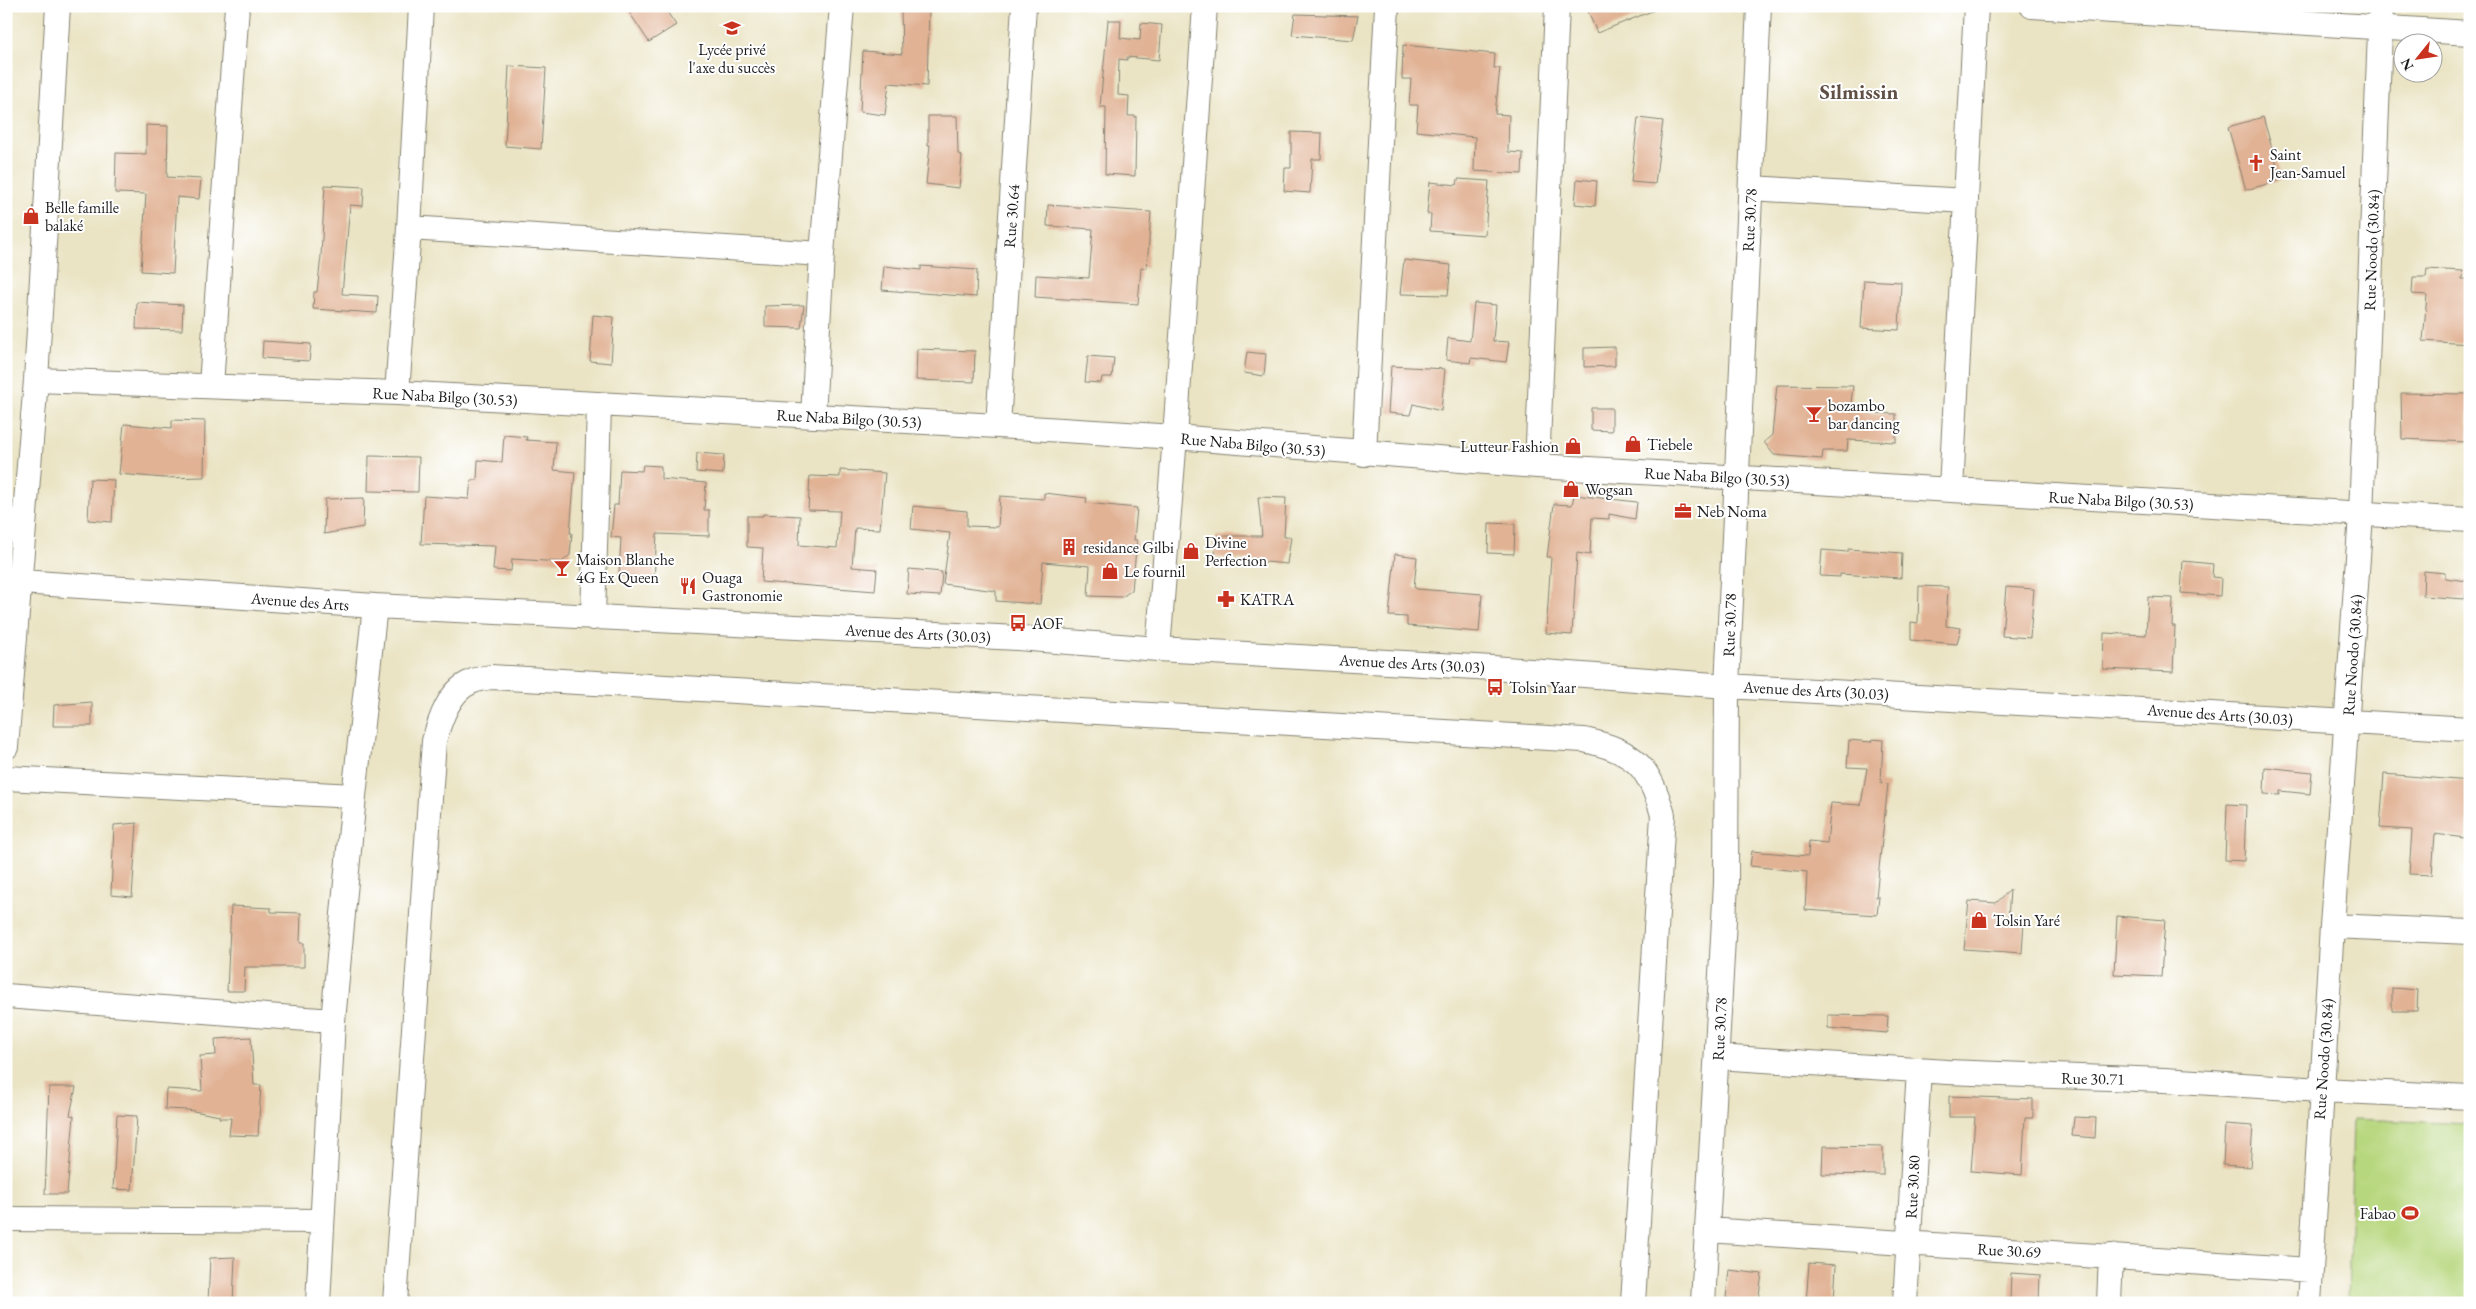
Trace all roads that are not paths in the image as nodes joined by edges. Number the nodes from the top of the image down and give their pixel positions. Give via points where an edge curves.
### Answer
1 (58, 6) edge
2 (237, 6) edge
3 (420, 6) edge
4 (842, 6) edge
5 (1024, 6) edge
6 (1205, 6) edge
7 (1387, 6) edge
8 (1558, 6) edge
9 (1759, 6) edge
10 (1976, 6) edge
11 (2032, 6) edge
12 (2380, 16) edge
13 (2470, 33) edge
14 (1751, 188) junction
15 (1966, 201) junction
16 (409, 228) junction
17 (822, 254) junction
18 (36, 380) junction
19 (211, 386) junction
20 (397, 393) junction
21 (599, 405) junction
22 (813, 416) junction
23 (998, 426) junction
24 (1175, 437) junction
25 (1364, 454) junction
26 (1538, 466) junction
27 (1735, 477) junction
28 (1951, 490) junction
29 (2361, 515) junction
30 (2470, 520) edge
31 (13, 581) edge
32 (375, 606) junction
33 (593, 618) junction
34 (1158, 649) junction
35 (1727, 686) junction
36 (2348, 723) junction
37 (2470, 729) edge
38 (6, 748) edge
39 (6, 778) edge
40 (354, 796) junction
41 (2332, 926) junction
42 (2470, 932) edge
43 (6, 996) edge
44 (333, 1021) junction
45 (1717, 1056) junction
46 (1919, 1070) junction
47 (2321, 1090) junction
48 (2470, 1097) edge
49 (6, 1219) edge
50 (322, 1221) junction
51 (1707, 1230) junction
52 (1909, 1244) junction
53 (2111, 1256) junction
54 (2310, 1270) junction
55 (318, 1303) edge
56 (395, 1303) edge
57 (1633, 1303) edge
58 (1703, 1303) edge
59 (1906, 1303) edge
60 (2109, 1303) edge
61 (2309, 1303) edge

1 - 18 street
2 - 19 street
3 - 16 street
4 - 17 street
5 - 23 street, Rue 30.64
6 - 24 street
7 - 25 street
8 - 26 street
9 - 14 street, Rue 30.78
10 - 15 street
11 - 12 street
12 - 13 street
12 - 29 street, Rue Noodo (30.84)
14 - 15 street
14 - 27 street, Rue 30.78
15 - 28 street
16 - 17 street
16 - 20 street
17 - 22 street
18 - 19 street, Rue Naba Bilgo (30.53)
18 - 31 street
19 - 20 street, Rue Naba Bilgo (30.53)
20 - 21 street, Rue Naba Bilgo (30.53)
21 - 22 street, Rue Naba Bilgo (30.53)
21 - 33 street
22 - 23 street, Rue Naba Bilgo (30.53)
23 - 24 street, Rue Naba Bilgo (30.53)
24 - 25 street, Rue Naba Bilgo (30.53)
24 - 34 street
25 - 26 street, Rue Naba Bilgo (30.53)
26 - 27 street, Rue Naba Bilgo (30.53)
27 - 28 street, Rue Naba Bilgo (30.53)
27 - 35 street, Rue 30.78
28 - 29 street, Rue Naba Bilgo (30.53)
29 - 30 street, Rue Naba Bilgo (30.53)
29 - 36 street, Rue Noodo (30.84)
31 - 32 street, Avenue des Arts
31 - 38 street
32 - 33 street, Avenue des Arts
32 - 40 street
33 - 34 street, Avenue des Arts (30.03) via 1018,638
34 - 35 street, Avenue des Arts (30.03)
35 - 36 street, Avenue des Arts (30.03)
35 - 45 street, Rue 30.78 via 1726,883
36 - 37 street, Avenue des Arts (30.03)
36 - 41 street, Rue Noodo (30.84)
39 - 40 street
40 - 44 street
41 - 42 street
41 - 47 street, Rue Noodo (30.84)
43 - 44 street
44 - 50 street
45 - 46 street, Rue 30.71
45 - 51 street, Rue 30.78
46 - 47 street, Rue 30.71
46 - 52 street, Rue 30.80
47 - 48 street, Rue 30.71
47 - 54 street, Rue Noodo (30.84)
49 - 50 street
50 - 55 street
51 - 52 street, Rue 30.69
51 - 58 street, Rue 30.78
52 - 53 street, Rue 30.69
52 - 59 street, Rue 30.80
53 - 54 street, Rue 30.69
53 - 60 street
54 - 61 street, Rue Noodo (30.84)
56 - 57 street via 434,741 441,716 455,695 470,682 490,677 1584,740 1612,746 1637,762 1655,787 1663,815

